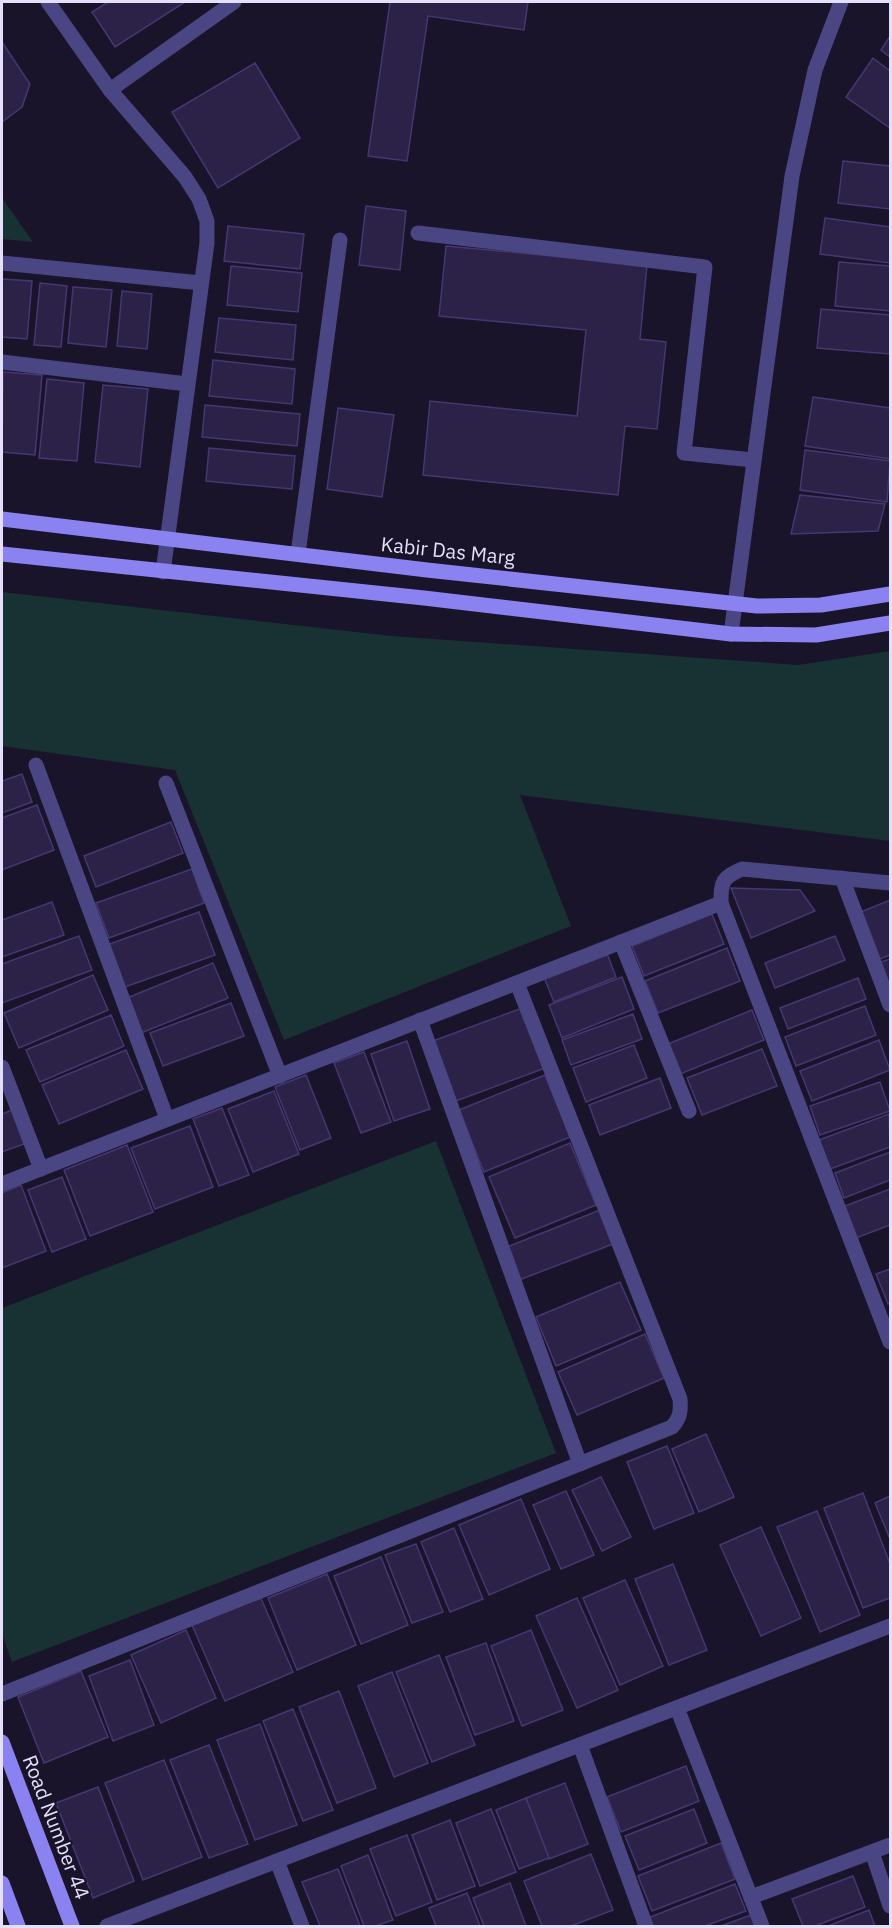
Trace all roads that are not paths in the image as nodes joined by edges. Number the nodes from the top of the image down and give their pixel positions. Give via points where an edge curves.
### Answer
1 (48, 2) edge
2 (231, 2) edge
3 (841, 2) edge
4 (110, 90) junction
5 (418, 233) dead end
6 (340, 240) dead end
7 (2, 263) edge
8 (201, 283) junction
9 (2, 362) edge
10 (188, 384) junction
11 (753, 460) junction
12 (2, 519) edge
13 (167, 538) junction
14 (2, 554) edge
15 (298, 554) junction
16 (163, 572) junction
17 (891, 594) edge
18 (734, 603) junction
19 (891, 623) edge
20 (731, 634) junction
21 (36, 765) dead end
22 (166, 783) dead end
23 (842, 878) junction
24 (891, 883) edge
25 (721, 903) junction
26 (621, 942) junction
27 (517, 983) junction
28 (891, 1005) edge
29 (420, 1020) junction
30 (2, 1067) edge
31 (280, 1076) junction
32 (689, 1111) dead end
33 (167, 1119) junction
34 (41, 1169) junction
35 (2, 1184) edge
36 (891, 1342) edge
37 (580, 1464) junction
38 (891, 1626) edge
39 (2, 1694) edge
40 (677, 1707) junction
41 (2, 1742) edge
42 (580, 1745) junction
43 (891, 1845) edge
44 (872, 1852) junction
45 (277, 1861) junction
46 (2, 1883) edge
47 (751, 1897) junction
48 (891, 1906) edge
49 (18, 1926) edge
50 (72, 1926) edge
51 (107, 1926) edge
52 (302, 1926) edge
53 (646, 1926) edge
54 (762, 1926) edge

1 - 4 street
2 - 4 street
3 - 11 street via 815,70 792,176
4 - 8 street via 185,177 199,199 207,221
5 - 11 street via 705,267 684,453
6 - 15 street
7 - 8 street
8 - 10 street
9 - 10 street
10 - 13 street
11 - 18 street
12 - 13 street, Kabir Das Marg
13 - 15 street, Kabir Das Marg
13 - 16 street
14 - 16 street
15 - 18 street, Kabir Das Marg
16 - 20 street
17 - 18 street, Kabir Das Marg via 821,605
18 - 20 street
19 - 20 street via 816,635
21 - 33 street
22 - 31 street
23 - 24 street
23 - 25 street via 742,868 727,876 721,886
23 - 28 street
25 - 26 street
25 - 36 street
26 - 27 street
26 - 32 street
27 - 29 street
27 - 37 street via 680,1400 679,1420 672,1427
29 - 31 street
29 - 37 street
30 - 34 street
31 - 33 street
33 - 34 street
34 - 35 street
37 - 39 street
38 - 40 street
40 - 42 street
40 - 47 street
41 - 50 street, Road Number 44
42 - 45 street
42 - 53 street
43 - 44 street
44 - 47 street
44 - 48 street
45 - 51 street
45 - 52 street
46 - 49 street
47 - 54 street

